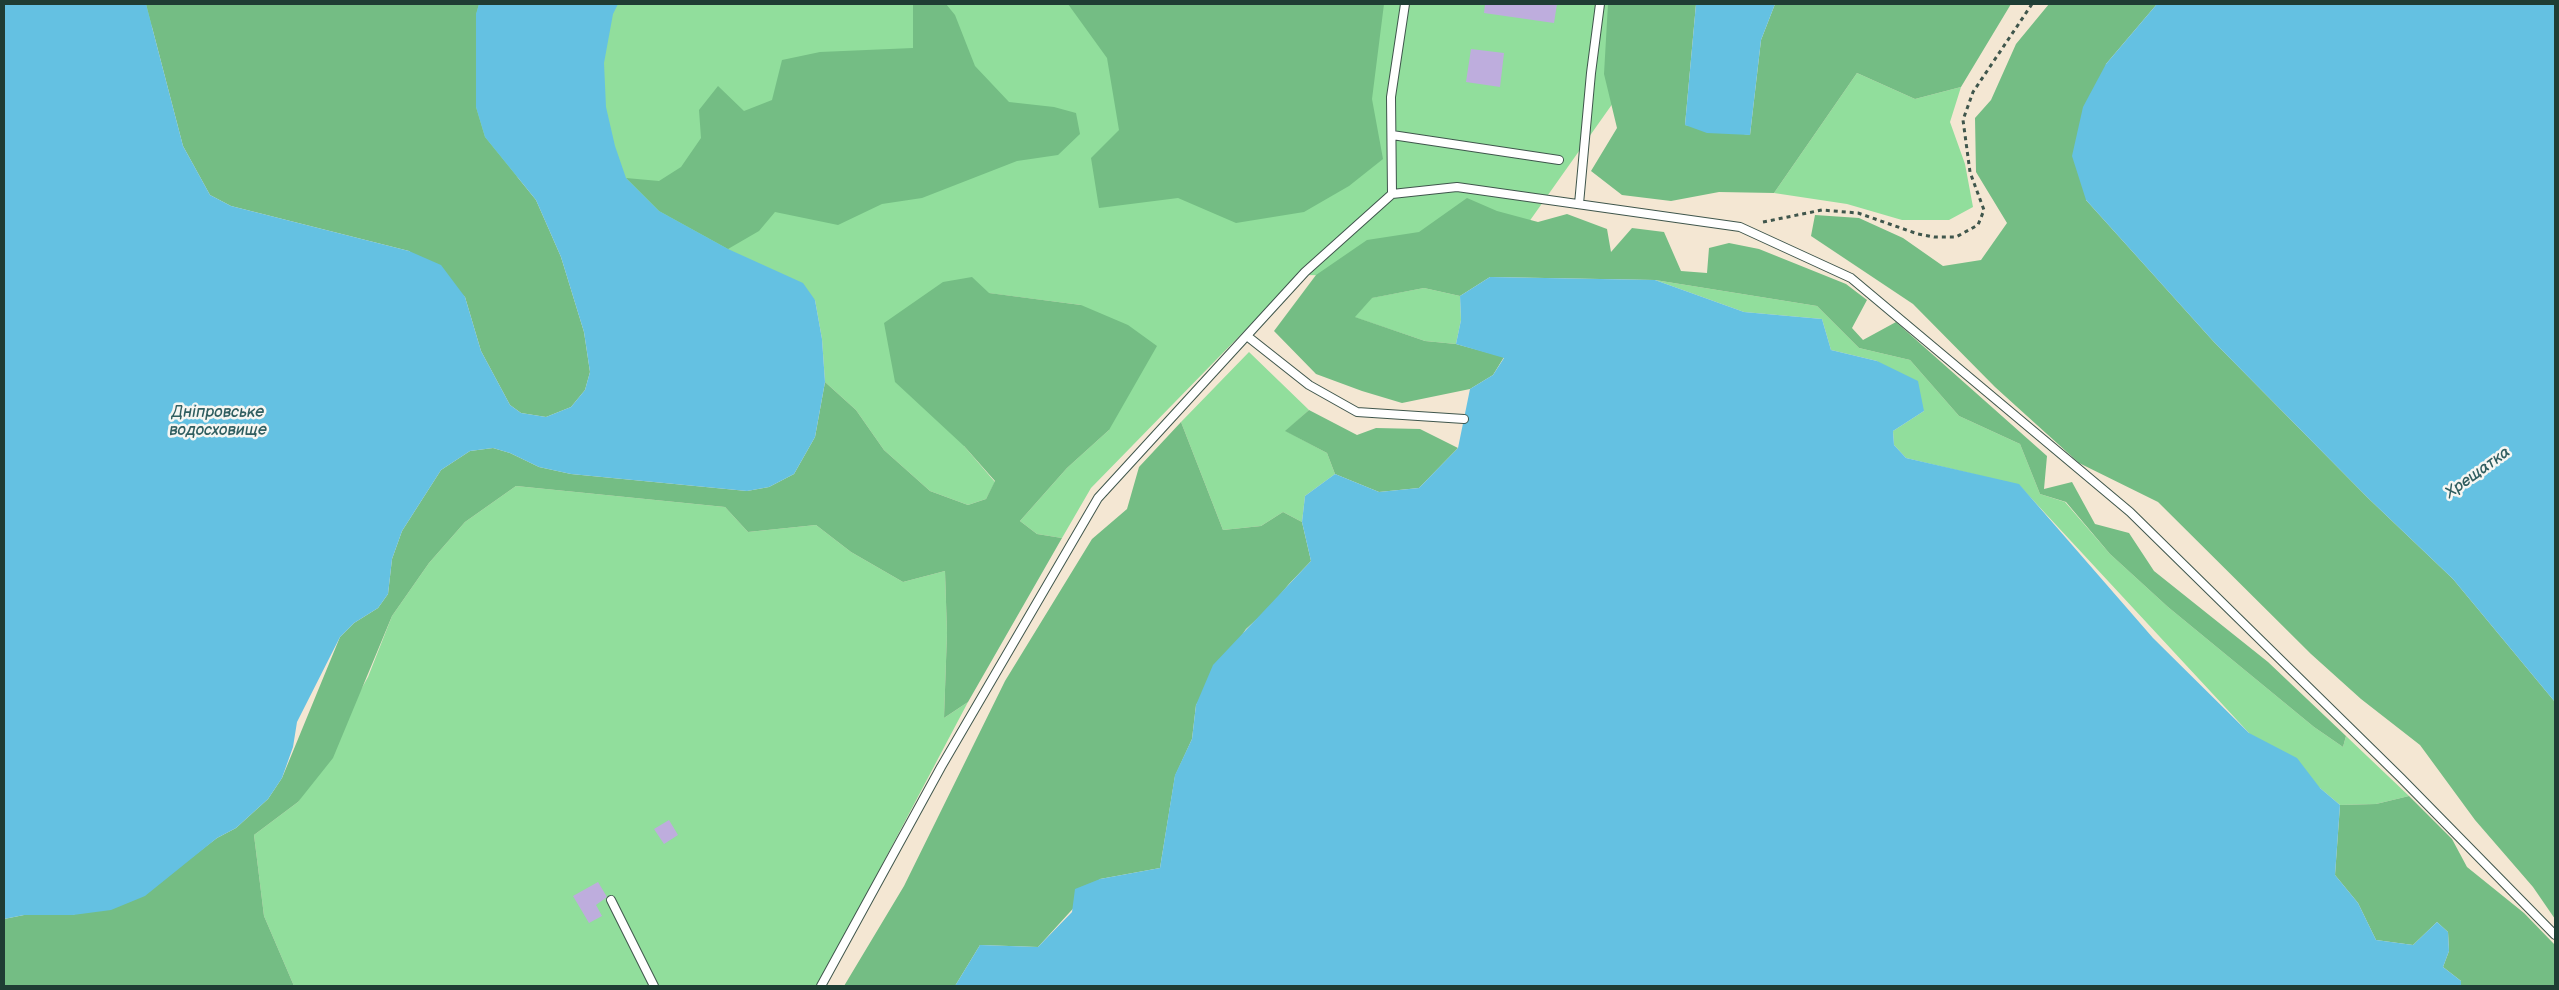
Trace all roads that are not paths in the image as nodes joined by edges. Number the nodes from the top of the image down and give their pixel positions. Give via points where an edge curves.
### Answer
1 (1405, 4) edge
2 (1600, 4) edge
3 (1392, 135) junction
4 (1558, 160) dead end
5 (1392, 194) junction
6 (1579, 204) junction
7 (1247, 336) junction
8 (1464, 420) dead end
9 (611, 900) dead end
10 (2555, 935) edge
11 (654, 986) edge
12 (821, 986) edge

1 - 3 lane via 1391,97
2 - 6 lane
3 - 4 lane
3 - 5 lane
5 - 6 lane via 1457,187
5 - 7 lane via 1305,272
6 - 10 lane via 1740,227 1851,278 2130,512 2401,778
7 - 8 lane via 1309,385 1357,412
7 - 12 lane via 1098,498 941,767
9 - 11 lane

